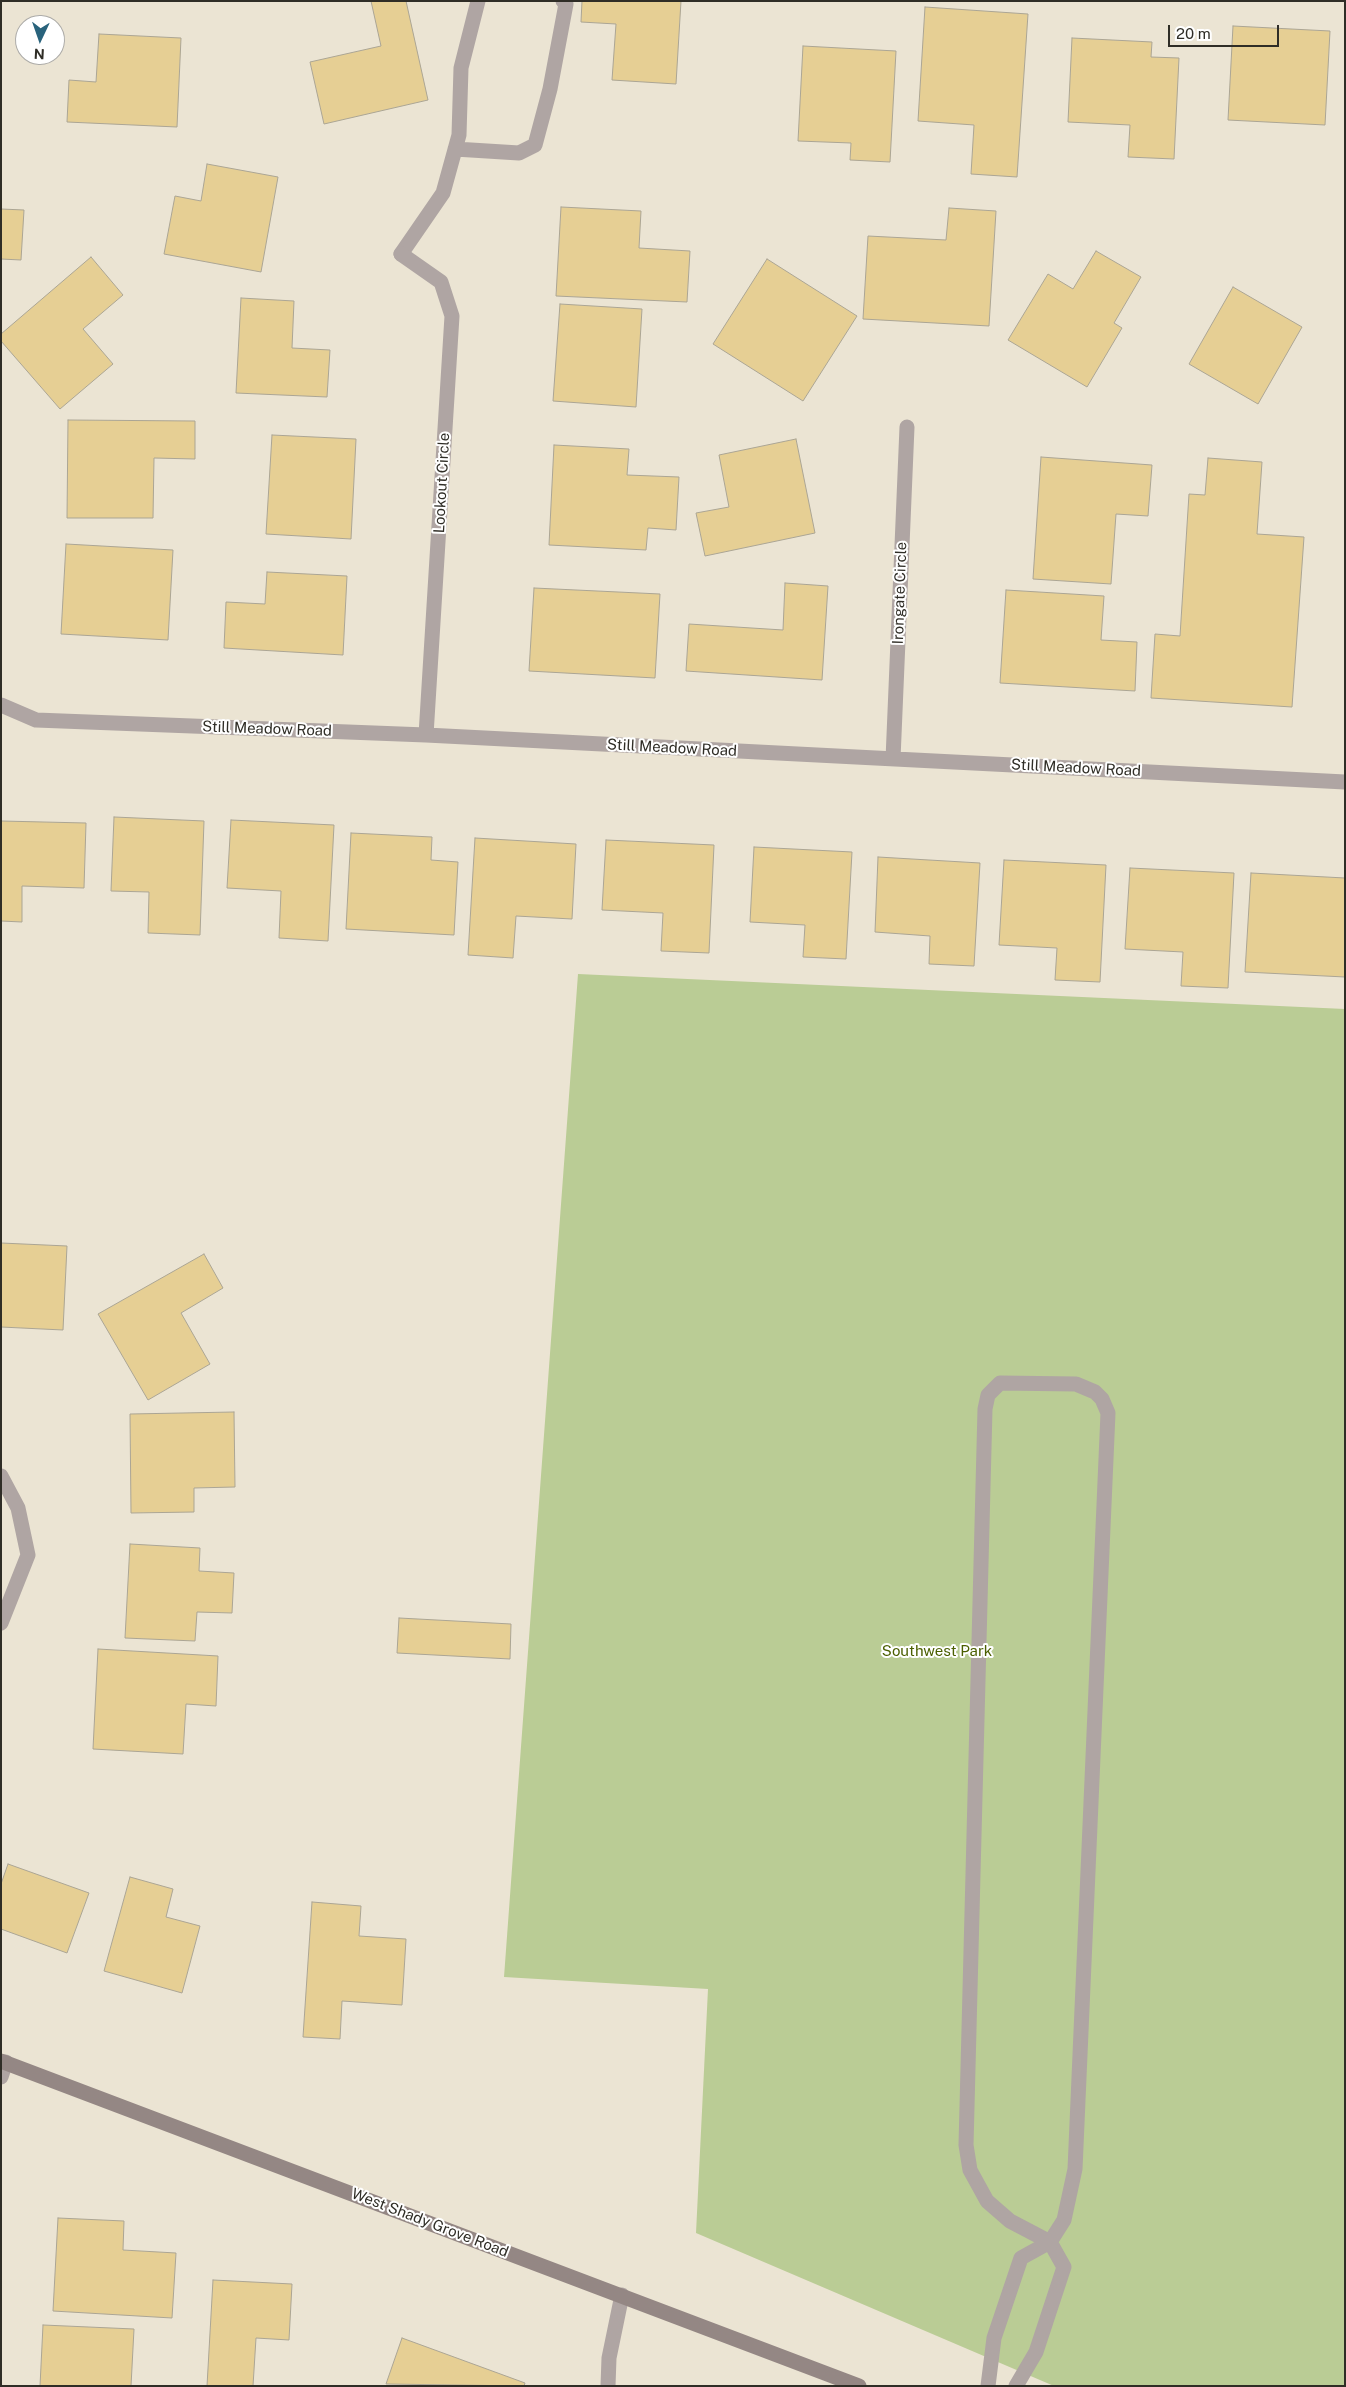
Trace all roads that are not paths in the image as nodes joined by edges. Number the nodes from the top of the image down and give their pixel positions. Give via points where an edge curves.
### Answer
1 (478, 1) edge
2 (563, 1) edge
3 (455, 149) junction
4 (907, 427) dead end
5 (1, 705) edge
6 (426, 735) junction
7 (893, 759) junction
8 (1345, 782) edge
9 (1, 1476) edge
10 (1, 1623) edge
11 (3, 2067) edge
12 (1050, 2242) junction
13 (622, 2295) junction
14 (608, 2386) edge
15 (859, 2386) edge
16 (988, 2386) edge
17 (1016, 2386) edge

1 - 3 street via 461,68 459,135
2 - 3 street via 566,4 550,89 535,145 519,153
3 - 6 street, Lookout Circle via 443,193 401,254 441,282 452,316
4 - 7 street, Irongate Circle
5 - 6 street, Still Meadow Road via 36,720
6 - 7 street, Still Meadow Road
7 - 8 street, Still Meadow Road
9 - 10 street via 18,1508 28,1556
11 - 13 main road, West Shady Grove Road
12 - 12 street via 1064,2220 1075,2169 1108,1413 1095,1392 1076,1384 1000,1383 988,1395 985,1409 966,2145 970,2170 987,2201 1010,2220
12 - 16 street via 1021,2258 994,2338
12 - 17 street via 1064,2268 1036,2352
13 - 14 street via 609,2358
13 - 15 main road, West Shady Grove Road

